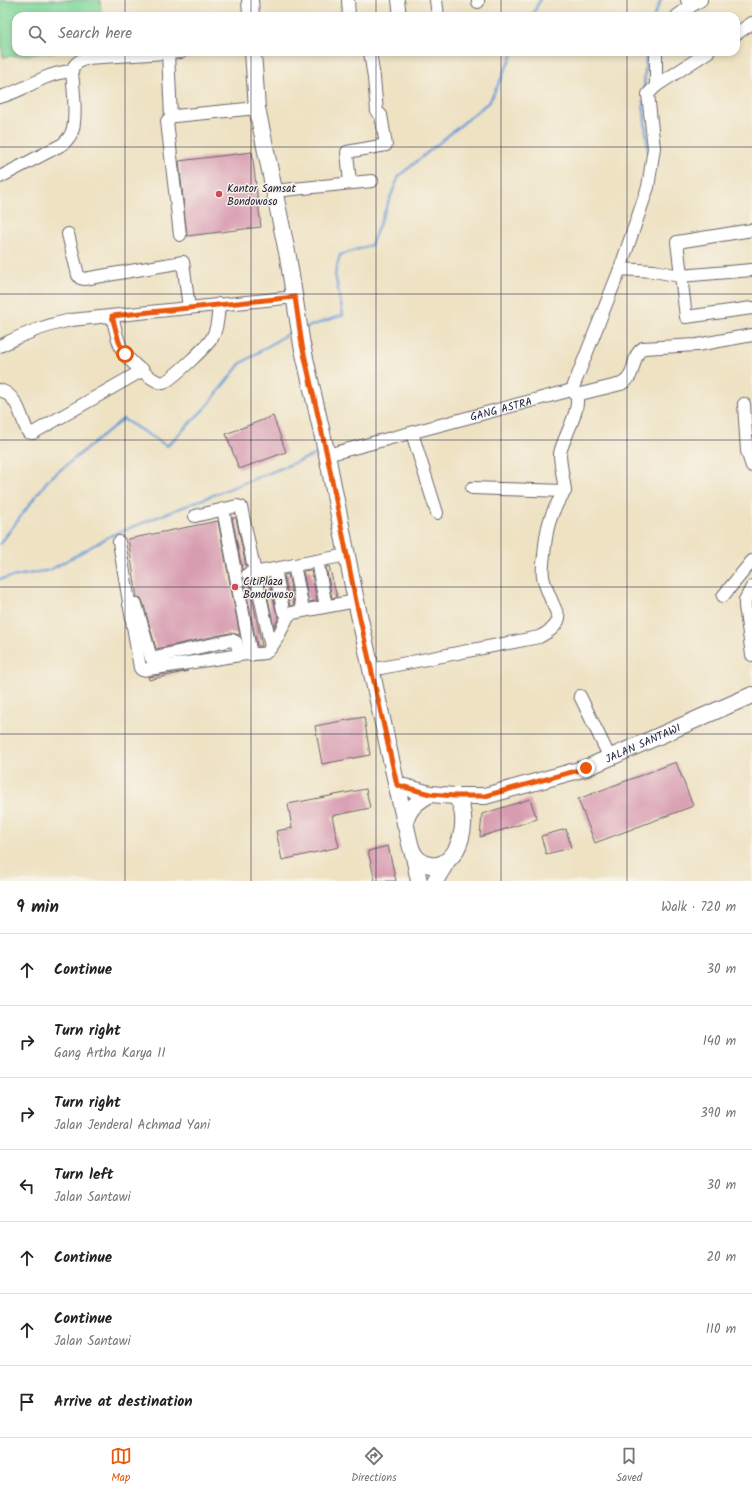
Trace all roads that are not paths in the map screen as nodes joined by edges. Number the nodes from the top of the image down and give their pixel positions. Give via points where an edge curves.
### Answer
1 (250, 0) edge
2 (348, 0) edge
3 (398, 0) edge
4 (436, 0) edge
5 (693, 2) edge
6 (251, 12) edge
7 (349, 12) edge
8 (400, 12) edge
9 (438, 12) edge
10 (682, 12) edge
11 (752, 23) edge
12 (740, 31) edge
13 (119, 56) edge
14 (168, 56) edge
15 (253, 56) edge
16 (371, 56) edge
17 (656, 56) edge
18 (702, 56) edge
19 (72, 71) junction
20 (656, 86) junction
21 (0, 97) edge
22 (257, 108) junction
23 (172, 117) junction
24 (0, 177) edge
25 (372, 181) dead end
26 (350, 183) junction
27 (274, 191) junction
28 (752, 230) edge
29 (68, 234) dead end
30 (180, 235) dead end
31 (620, 268) junction
32 (752, 270) edge
33 (680, 276) junction
34 (219, 304) junction
35 (296, 304) junction
36 (188, 308) junction
37 (752, 308) edge
38 (112, 316) junction
39 (752, 335) edge
40 (0, 346) edge
41 (143, 370) junction
42 (2, 393) edge
43 (574, 393) junction
44 (744, 404) dead end
45 (412, 433) junction
46 (326, 450) junction
47 (752, 466) edge
48 (472, 488) dead end
49 (566, 491) junction
50 (223, 509) junction
51 (437, 513) dead end
52 (195, 516) dead end
53 (119, 542) dead end
54 (347, 555) junction
55 (317, 561) junction
56 (752, 561) edge
57 (294, 566) junction
58 (275, 569) junction
59 (254, 573) junction
60 (237, 577) junction
61 (752, 587) edge
62 (723, 596) dead end
63 (356, 601) junction
64 (326, 606) junction
65 (303, 610) junction
66 (288, 616) junction
67 (271, 647) junction
68 (245, 655) junction
69 (752, 655) edge
70 (372, 670) junction
71 (752, 695) edge
72 (580, 696) dead end
73 (610, 758) junction
74 (397, 785) junction
75 (430, 794) junction
76 (455, 796) junction
77 (485, 796) junction
78 (464, 819) junction
79 (405, 823) junction
80 (413, 852) junction
81 (446, 863) junction
82 (419, 881) edge
83 (435, 881) edge

1 - 6 main road
2 - 7 street
3 - 8 street
4 - 9 street
5 - 10 street
11 - 12 street
13 - 19 street via 87,58 73,66
14 - 23 street
15 - 22 main road
16 - 26 street via 377,112 381,114 386,145 347,152
17 - 20 street
18 - 20 street
19 - 21 street via 44,78 17,92
19 - 24 street via 74,122 71,134 63,144
20 - 31 street via 648,94 654,148 648,187
22 - 23 street
22 - 27 main road
23 - 30 street via 167,124
25 - 26 street
26 - 27 street
27 - 35 main road
28 - 33 street via 677,242
29 - 36 street via 80,278 90,279 183,262
31 - 33 street via 654,270
31 - 43 street
32 - 33 street
33 - 37 street via 686,317
34 - 35 street
34 - 36 street
34 - 41 street via 214,336 172,378 163,383 159,382
35 - 46 main road via 302,345
36 - 38 street
38 - 40 street via 52,324
38 - 41 street via 122,349
39 - 43 street, GANG ASTRA via 697,345 643,348 627,381
41 - 42 street via 33,433 27,430 12,397
43 - 45 street, GANG ASTRA
43 - 49 street via 577,398 575,414 560,455
44 - 47 street via 747,451
45 - 46 street, GANG ASTRA
45 - 51 street
46 - 54 main road
48 - 49 street
49 - 70 street via 551,515 545,539 544,579 559,618 551,630 539,637
50 - 52 street
50 - 59 street via 238,506 241,508
50 - 60 street
53 - 68 street via 129,604 136,604 153,664 232,640
54 - 55 street
54 - 63 main road
55 - 57 street
55 - 64 street
56 - 62 street
57 - 58 street
57 - 65 street
58 - 59 street
58 - 66 street via 283,610
59 - 60 street
59 - 67 street
60 - 68 street
61 - 69 street via 745,600
63 - 64 street
63 - 70 main road
64 - 65 street
65 - 66 street
66 - 67 street
67 - 68 street via 266,652
70 - 74 main road
71 - 73 main road, JALAN SANTAWI
72 - 73 street
73 - 77 main road, JALAN SANTAWI via 586,768
74 - 75 main road
74 - 79 main road
75 - 76 main road
75 - 79 main road via 412,808
76 - 77 main road, JALAN SANTAWI
76 - 78 main road
77 - 78 main road, JALAN SANTAWI via 473,806
78 - 81 main road via 454,854
79 - 80 main road
80 - 81 main road via 422,863
80 - 82 main road
81 - 83 main road

